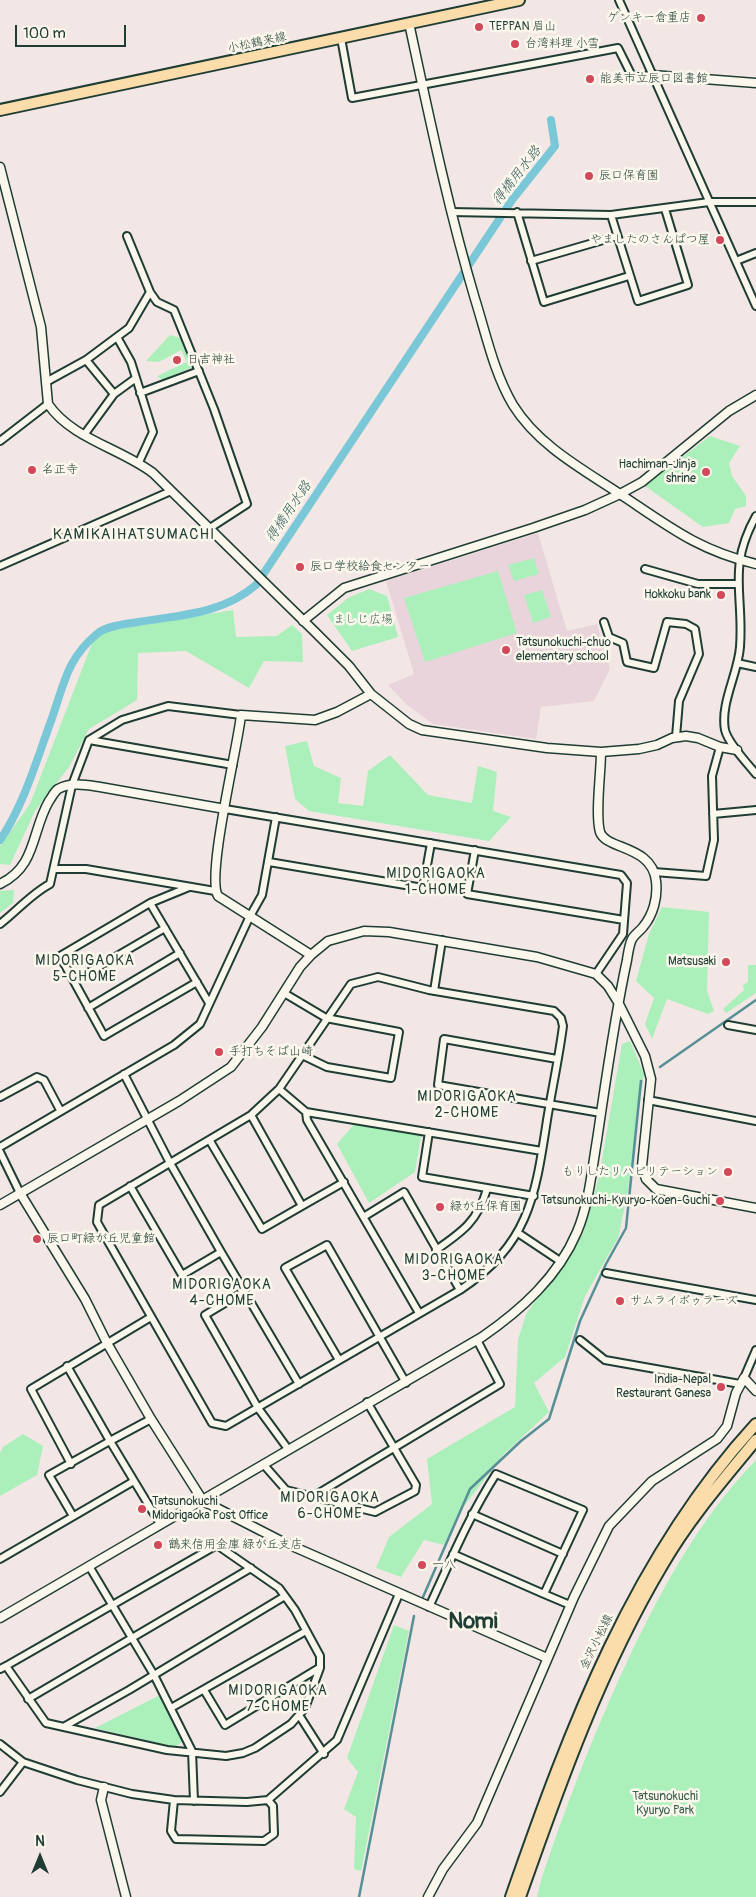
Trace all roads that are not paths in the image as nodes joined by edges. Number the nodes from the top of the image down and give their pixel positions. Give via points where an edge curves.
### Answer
1 (519, 0) edge
2 (619, 0) edge
3 (409, 23) junction
4 (341, 38) junction
5 (652, 75) junction
6 (756, 83) edge
7 (421, 84) junction
8 (0, 110) edge
9 (0, 167) edge
10 (709, 202) junction
11 (756, 202) edge
12 (665, 209) junction
13 (451, 212) junction
14 (517, 212) junction
15 (612, 215) junction
16 (127, 236) dead end
17 (617, 236) junction
18 (756, 253) edge
19 (531, 261) junction
20 (736, 261) junction
21 (629, 276) junction
22 (150, 292) junction
23 (756, 306) edge
24 (117, 337) junction
25 (86, 360) junction
26 (199, 371) junction
27 (136, 378) junction
28 (46, 382) junction
29 (140, 393) junction
30 (114, 394) junction
31 (756, 395) edge
32 (48, 404) junction
33 (84, 435) junction
34 (0, 441) edge
35 (139, 462) junction
36 (171, 491) junction
37 (620, 494) junction
38 (756, 516) edge
39 (210, 528) junction
40 (739, 560) junction
41 (756, 564) edge
42 (0, 566) edge
43 (645, 569) dead end
44 (738, 584) junction
45 (303, 621) junction
46 (604, 622) dead end
47 (737, 663) junction
48 (756, 668) edge
49 (371, 694) junction
50 (242, 715) junction
51 (676, 738) junction
52 (89, 740) junction
53 (720, 747) junction
54 (737, 750) junction
55 (602, 752) junction
56 (233, 765) junction
57 (756, 774) edge
58 (72, 785) junction
59 (225, 809) junction
60 (756, 810) edge
61 (713, 814) junction
62 (276, 817) junction
63 (431, 843) junction
64 (475, 850) junction
65 (269, 862) junction
66 (55, 869) junction
67 (654, 872) junction
68 (0, 884) edge
69 (189, 886) junction
70 (215, 891) junction
71 (150, 904) junction
72 (249, 918) junction
73 (624, 920) junction
74 (0, 924) edge
75 (165, 928) junction
76 (442, 940) junction
77 (180, 953) junction
78 (311, 955) junction
79 (596, 974) junction
80 (74, 981) junction
81 (197, 982) junction
82 (434, 991) junction
83 (284, 993) junction
84 (618, 1002) junction
85 (209, 1004) junction
86 (88, 1008) junction
87 (326, 1018) junction
88 (728, 1025) dead end
89 (756, 1030) edge
90 (304, 1056) junction
91 (557, 1059) junction
92 (124, 1074) junction
93 (279, 1089) junction
94 (0, 1097) edge
95 (648, 1100) junction
96 (550, 1104) junction
97 (60, 1110) junction
98 (306, 1112) junction
99 (601, 1113) junction
100 (251, 1115) junction
101 (149, 1119) junction
102 (756, 1121) edge
103 (429, 1132) junction
104 (210, 1141) junction
105 (0, 1147) edge
106 (542, 1151) junction
107 (0, 1152) edge
108 (170, 1163) junction
109 (344, 1182) junction
110 (130, 1186) junction
111 (487, 1189) junction
112 (20, 1193) junction
113 (534, 1196) junction
114 (0, 1205) edge
115 (302, 1206) junction
116 (756, 1208) edge
117 (364, 1216) junction
118 (518, 1233) junction
119 (436, 1250) junction
120 (221, 1252) junction
121 (560, 1261) junction
122 (606, 1273) dead end
123 (460, 1290) junction
124 (245, 1291) junction
125 (756, 1300) edge
126 (419, 1313) junction
127 (151, 1317) junction
128 (380, 1337) junction
129 (477, 1340) junction
130 (580, 1340) dead end
131 (107, 1343) junction
132 (756, 1350) edge
133 (339, 1360) junction
134 (67, 1366) junction
135 (742, 1381) junction
136 (406, 1383) junction
137 (299, 1384) junction
138 (756, 1391) edge
139 (367, 1402) junction
140 (258, 1408) junction
141 (151, 1420) junction
142 (756, 1424) edge
143 (756, 1440) edge
144 (110, 1441) junction
145 (394, 1447) junction
146 (288, 1449) junction
147 (71, 1464) junction
148 (264, 1466) junction
149 (134, 1481) junction
150 (314, 1496) junction
151 (203, 1501) junction
152 (472, 1514) junction
153 (73, 1516) junction
154 (160, 1524) junction
155 (453, 1554) junction
156 (563, 1554) junction
157 (0, 1560) edge
158 (89, 1566) junction
159 (251, 1568) junction
160 (399, 1594) junction
161 (544, 1594) junction
162 (285, 1596) junction
163 (112, 1605) junction
164 (570, 1606) junction
165 (429, 1607) junction
166 (0, 1618) edge
167 (306, 1631) junction
168 (132, 1638) junction
169 (547, 1658) junction
170 (3, 1667) edge
171 (320, 1668) junction
172 (154, 1674) junction
173 (204, 1690) junction
174 (28, 1700) junction
175 (171, 1708) junction
176 (299, 1715) junction
177 (65, 1726) junction
178 (0, 1744) edge
179 (192, 1752) junction
180 (324, 1754) junction
181 (23, 1762) junction
182 (104, 1787) junction
183 (0, 1792) edge
184 (174, 1800) junction
185 (268, 1800) junction
186 (194, 1801) junction
187 (126, 1897) edge
188 (428, 1897) edge
189 (510, 1897) edge
190 (520, 1897) edge

1 - 3 main road, 小松鶴来線
2 - 5 street
3 - 4 main road, 小松鶴来線
3 - 7 street
4 - 7 street via 352,98
4 - 8 main road, 小松鶴来線
5 - 6 street
5 - 7 street via 633,78 618,48
5 - 10 street
7 - 13 street
9 - 28 street via 41,327
10 - 11 street
10 - 12 street
10 - 20 street
12 - 15 street
12 - 21 street via 688,285 638,301
13 - 14 street
13 - 37 street via 495,367 513,405 539,436 563,456
14 - 15 street
14 - 19 street
15 - 17 street
16 - 22 street
17 - 19 street
17 - 21 street
18 - 20 street
19 - 21 street via 544,302
20 - 23 street
22 - 24 street via 130,328
22 - 26 street via 157,302 174,310
24 - 25 street
24 - 27 street
25 - 28 street
25 - 30 street
26 - 29 street
26 - 39 street via 247,504
27 - 29 street
27 - 30 street
28 - 32 street
29 - 35 street via 153,432
30 - 33 street
31 - 37 street via 729,411 642,482
32 - 33 street via 65,423
32 - 34 street
33 - 35 street
35 - 36 street
36 - 39 street
36 - 42 street
37 - 40 street via 689,540
37 - 45 street via 533,528 344,588
38 - 40 street
39 - 45 street
40 - 41 street
40 - 44 street
43 - 44 street via 698,584
44 - 47 street via 740,646
45 - 49 street via 349,666
46 - 51 street via 609,637 623,643 627,662 654,668 668,622 686,624 695,629 699,654 679,701
47 - 48 street
47 - 54 street via 725,731
49 - 50 street via 315,720
49 - 55 street via 409,724 430,732
50 - 52 street via 168,706 122,720
50 - 56 street
51 - 53 street via 698,738
51 - 55 street via 639,749
52 - 56 street
52 - 58 street
53 - 54 street
53 - 61 street via 712,776
54 - 57 street
55 - 67 street via 600,833 636,853 648,862
56 - 59 street
58 - 59 street
58 - 66 street
58 - 68 street via 56,790 47,805 26,864
59 - 62 street
59 - 70 street
60 - 61 street
61 - 67 street via 714,840 706,876
62 - 63 street
62 - 65 street
63 - 64 street
63 - 65 street via 423,888
64 - 73 street via 621,875 627,883
64 - 73 street via 467,894
65 - 72 street via 262,895
66 - 69 street via 86,869
66 - 74 street via 50,884
67 - 84 street via 655,903 643,927 632,938
69 - 70 street
69 - 71 street
70 - 72 street
71 - 75 street
71 - 80 street via 60,956
72 - 78 street
72 - 85 street
73 - 79 street via 623,934
75 - 77 street
75 - 80 street
76 - 78 street via 364,931 328,941
76 - 79 street via 537,957
76 - 82 street
77 - 81 street
77 - 86 street
78 - 83 street
79 - 84 street
80 - 86 street
81 - 85 street
81 - 86 street via 104,1036
82 - 87 street via 378,977 365,980 351,984
82 - 91 street via 554,1011 563,1026
83 - 87 street
83 - 101 street via 231,1067
84 - 95 street via 645,1056 651,1079
84 - 99 street
85 - 92 street via 200,1024 190,1034
87 - 90 street
87 - 90 street via 399,1032 391,1078 327,1068
88 - 89 street
90 - 93 street
91 - 96 street
91 - 96 street via 444,1039 438,1085
92 - 97 street
92 - 101 street
93 - 98 street
93 - 100 street
94 - 97 street via 37,1078 44,1080
95 - 102 street
95 - 116 street via 642,1166 646,1179 656,1189
96 - 99 street
96 - 106 street
97 - 105 street
98 - 103 street
98 - 109 street via 306,1120
99 - 121 street via 589,1189 578,1232
100 - 104 street
100 - 115 street
101 - 108 street
101 - 112 street
103 - 106 street
103 - 111 street via 422,1177
104 - 108 street
104 - 115 street via 262,1229
106 - 113 street
107 - 112 street
108 - 110 street
108 - 120 street
109 - 115 street
109 - 117 street
110 - 120 street via 182,1275
110 - 127 street via 99,1205 97,1222
111 - 113 street
111 - 119 street via 482,1207 464,1231
112 - 114 street
112 - 131 street via 85,1300
113 - 118 street
117 - 119 street via 404,1192
117 - 126 street
118 - 121 street
118 - 123 street via 484,1274
119 - 123 street
120 - 124 street
121 - 129 street via 541,1288 515,1314
122 - 125 street
123 - 126 street
124 - 137 street
124 - 140 street via 205,1314
126 - 128 street
127 - 131 street
127 - 140 street via 212,1422 226,1426
128 - 133 street
128 - 133 street via 327,1245 285,1268
128 - 136 street
129 - 136 street
129 - 145 street via 500,1384
130 - 135 street via 605,1360
131 - 134 street
131 - 141 street
132 - 135 street
133 - 137 street
134 - 144 street
134 - 147 street via 31,1389
135 - 138 street
135 - 164 street via 728,1426 718,1440 652,1481 609,1526
136 - 139 street
137 - 140 street
139 - 145 street
139 - 146 street
140 - 146 street
141 - 144 street
141 - 151 street
142 - 189 main road, 金沢小松線 via 720,1465 680,1520 633,1599 591,1683
143 - 190 main road, 金沢小松線 via 690,1522 620,1643 572,1754
144 - 147 street
144 - 149 street
145 - 150 street
145 - 150 street via 416,1485 415,1491 375,1512
146 - 148 street
147 - 153 street via 49,1475
148 - 150 street via 286,1490
148 - 151 street
149 - 153 street
149 - 154 street
151 - 154 street
151 - 160 street via 275,1539
152 - 155 street
152 - 156 street
152 - 156 street via 496,1474 582,1510
153 - 157 street
154 - 158 street
155 - 161 street
155 - 165 street
156 - 161 street
158 - 163 street
158 - 166 street
159 - 162 street
159 - 163 street via 217,1545
159 - 168 street
160 - 165 street
160 - 180 street via 337,1740
161 - 164 street
162 - 167 street
162 - 172 street
163 - 168 street
163 - 170 street
164 - 169 street
165 - 169 street
167 - 171 street via 320,1656
167 - 173 street
168 - 172 street
168 - 174 street
169 - 188 street via 477,1823 443,1868
170 - 174 street
171 - 173 street via 224,1725
171 - 176 street via 305,1708
172 - 175 street
172 - 177 street
173 - 175 street
174 - 177 street via 46,1723
175 - 179 street
176 - 179 street via 291,1724 243,1753 226,1756
176 - 180 street
177 - 179 street via 159,1748
178 - 181 street
179 - 186 street
180 - 185 street
181 - 182 street
181 - 183 street
182 - 184 street
182 - 187 street via 101,1800
184 - 185 street via 171,1831 176,1839 264,1841 274,1834 273,1806
184 - 186 street
185 - 186 street

